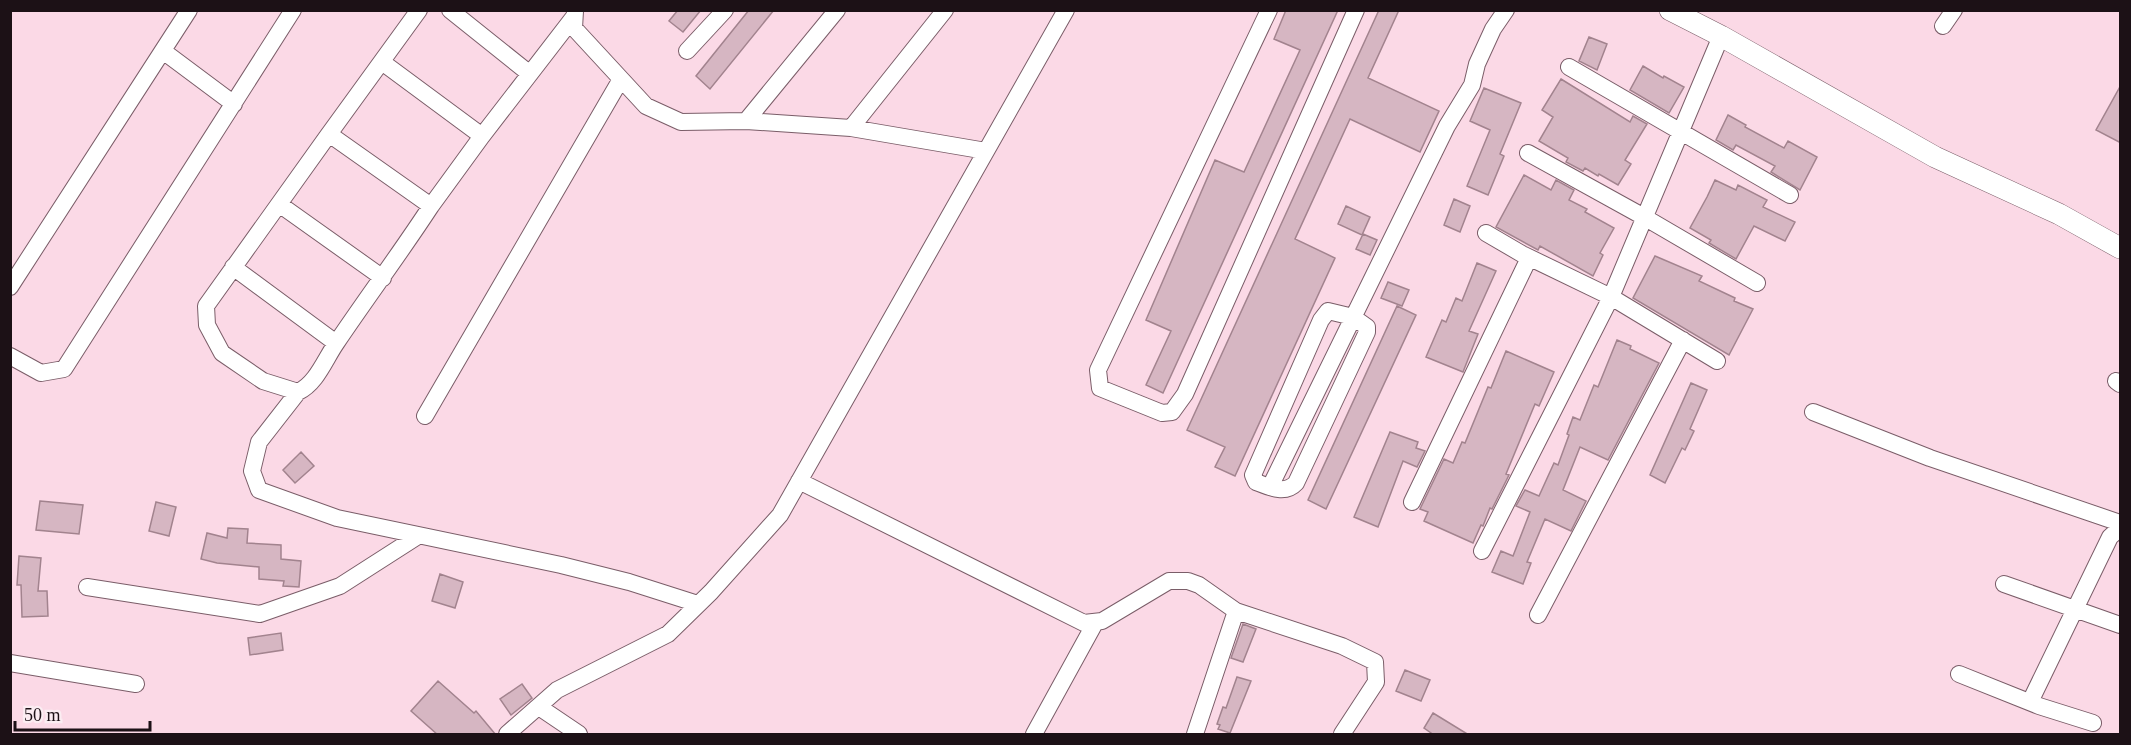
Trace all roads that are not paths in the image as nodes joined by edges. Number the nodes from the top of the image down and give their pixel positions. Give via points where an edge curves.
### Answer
1 (189, 10) edge
2 (293, 10) edge
3 (419, 10) edge
4 (450, 10) edge
5 (725, 10) edge
6 (837, 10) edge
7 (945, 10) edge
8 (1066, 10) edge
9 (1269, 10) edge
10 (1356, 10) edge
11 (1506, 10) edge
12 (1670, 10) edge
13 (1954, 10) edge
14 (575, 12) edge
15 (1943, 26) dead end
16 (1721, 36) junction
17 (162, 51) junction
18 (687, 51) dead end
19 (382, 62) junction
20 (1569, 67) dead end
21 (530, 74) junction
22 (621, 79) junction
23 (234, 104) junction
24 (746, 121) junction
25 (851, 128) junction
26 (1682, 131) junction
27 (329, 134) junction
28 (482, 136) junction
29 (986, 151) junction
30 (1528, 153) dead end
31 (1790, 195) dead end
32 (279, 204) junction
33 (431, 206) junction
34 (1644, 217) junction
35 (1486, 233) dead end
36 (2121, 248) edge
37 (1529, 258) junction
38 (233, 267) junction
39 (383, 278) junction
40 (1757, 283) dead end
41 (10, 287) edge
42 (1611, 297) junction
43 (1353, 318) junction
44 (1683, 340) junction
45 (336, 343) junction
46 (10, 356) edge
47 (1717, 362) dead end
48 (298, 392) junction
49 (1813, 412) dead end
50 (425, 416) dead end
51 (799, 482) junction
52 (1412, 501) dead end
53 (2121, 523) edge
54 (2121, 528) edge
55 (418, 536) junction
56 (2121, 542) edge
57 (1482, 551) dead end
58 (2004, 584) dead end
59 (87, 587) dead end
60 (698, 604) junction
61 (2080, 610) junction
62 (1236, 611) junction
63 (1538, 615) dead end
64 (1095, 623) junction
65 (2121, 625) edge
66 (10, 663) edge
67 (1959, 674) dead end
68 (136, 684) dead end
69 (2035, 704) junction
70 (538, 706) junction
71 (2093, 723) dead end
72 (507, 735) edge
73 (579, 735) edge
74 (1034, 735) edge
75 (1195, 735) edge
76 (1342, 735) edge

1 - 17 street
2 - 23 street
3 - 19 street
4 - 21 street
5 - 18 street
6 - 24 street
7 - 25 street
8 - 29 street
9 - 10 street via 1098,370 1100,388 1162,413 1172,412 1185,394
11 - 43 street via 1493,29 1472,85 1447,126
12 - 16 street
13 - 15 street
14 - 21 street
14 - 22 street via 574,28
16 - 26 street
16 - 36 street via 1935,157 2059,214
17 - 23 street
17 - 41 street
19 - 27 street
19 - 28 street
20 - 26 street
21 - 28 street
22 - 24 street via 646,106 681,122
22 - 50 street
23 - 46 street via 64,369 41,373
24 - 25 street
25 - 29 street
26 - 31 street
26 - 34 street
27 - 32 street
27 - 33 street
28 - 33 street
29 - 51 street
30 - 34 street
32 - 38 street
32 - 39 street
33 - 39 street
34 - 40 street
34 - 42 street
35 - 37 street
37 - 42 street
37 - 52 street
38 - 45 street
38 - 48 street via 206,306 207,326 222,353 263,381
39 - 45 street
42 - 44 street
42 - 57 street
43 - 43 street via 1270,487 1256,482 1253,475 1321,320 1328,311
44 - 47 street
44 - 63 street
45 - 48 street via 308,387
48 - 55 street via 259,442 252,471 260,490 337,518
49 - 53 street via 1930,458
51 - 60 street via 780,515
51 - 64 street via 1084,623
54 - 61 street via 2110,537
55 - 59 street via 340,586 260,614
55 - 60 street via 561,565
56 - 61 street
58 - 61 street
60 - 70 street via 668,634 557,690
61 - 65 street
61 - 69 street
62 - 64 street via 1199,585 1179,580 1169,581
62 - 75 street
62 - 76 street via 1342,646 1375,662 1376,682
64 - 74 street
66 - 68 street
67 - 69 street
69 - 71 street
70 - 72 street
70 - 73 street

